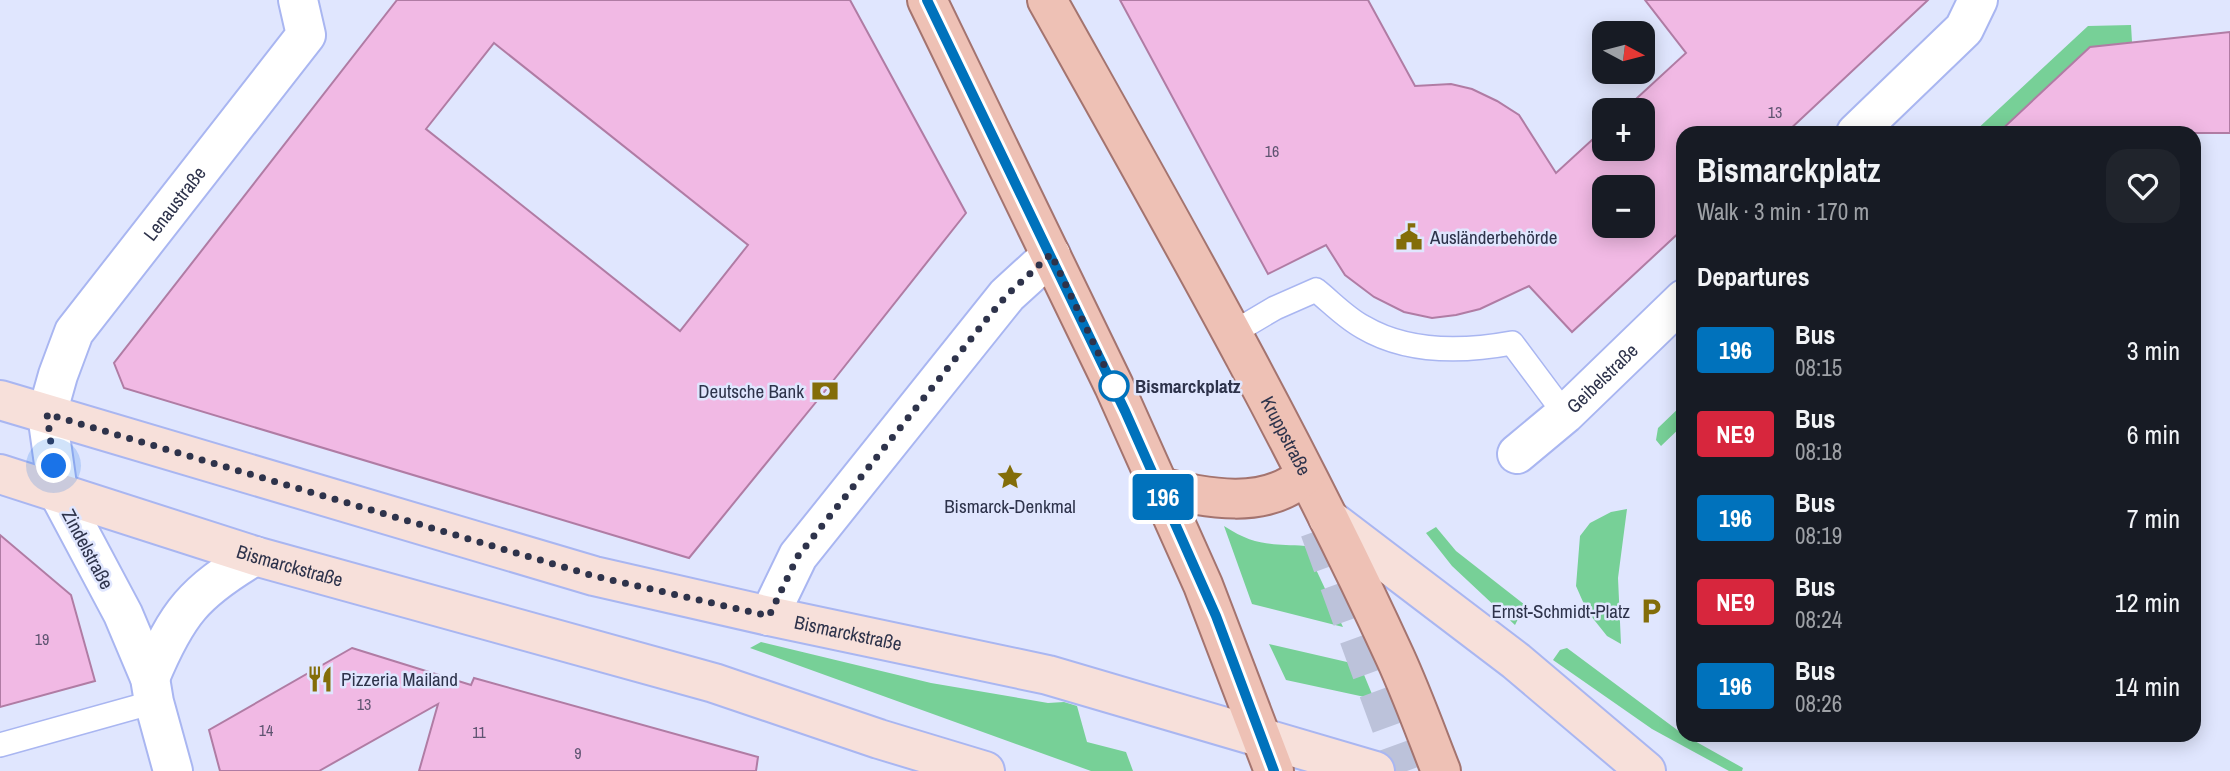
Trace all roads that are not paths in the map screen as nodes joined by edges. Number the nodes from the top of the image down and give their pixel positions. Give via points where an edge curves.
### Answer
1 (298, 0) edge
2 (927, 0) edge
3 (1048, 0) edge
4 (1978, 0) edge
5 (1863, 126) edge
6 (1051, 254) junction
7 (1676, 307) edge
8 (1231, 334) junction
9 (0, 400) edge
10 (47, 414) junction
11 (1565, 414) junction
12 (1517, 454) dead end
13 (0, 474) edge
14 (1305, 475) junction
15 (1159, 487) junction
16 (58, 492) junction
17 (1328, 518) junction
18 (255, 556) junction
19 (769, 616) junction
20 (152, 690) junction
21 (1261, 736) junction
22 (879, 739) junction
23 (0, 745) edge
24 (173, 771) edge
25 (923, 771) edge
26 (985, 771) edge
27 (1274, 771) edge
28 (1375, 771) edge
29 (1441, 771) edge
30 (1646, 771) edge

1 - 10 street, Lenaustraße via 306,35 74,332
2 - 6 main road
3 - 8 main road, Kruppstraße
4 - 5 street via 1964,29
6 - 15 main road
6 - 19 street via 990,315 798,556
7 - 11 street, Geibelstraße
8 - 11 lane via 1316,290 1363,327 1410,346 1480,349 1512,343
8 - 14 main road, Kruppstraße
9 - 10 main road, Bismarckstraße
10 - 16 street, Zindelstraße
10 - 19 main road, Bismarckstraße via 594,576
11 - 12 street, Geibelstraße
13 - 16 main road, Bismarckstraße
14 - 15 main road via 1295,485 1253,499
14 - 17 main road, Kruppstraße
15 - 21 main road via 1216,616
16 - 18 main road, Bismarckstraße
16 - 20 street, Zindelstraße via 123,614
17 - 29 main road, Kruppstraße via 1396,660
17 - 30 main road via 1516,661
18 - 20 street via 219,577 187,608 166,639
18 - 22 main road, Bismarckstraße via 714,683
19 - 21 main road, Bismarckstraße via 1060,678
20 - 23 lane
20 - 24 street, Zindelstraße
21 - 27 main road
21 - 28 main road, Bismarckstraße
22 - 25 main road
22 - 26 main road, Bismarckstraße

